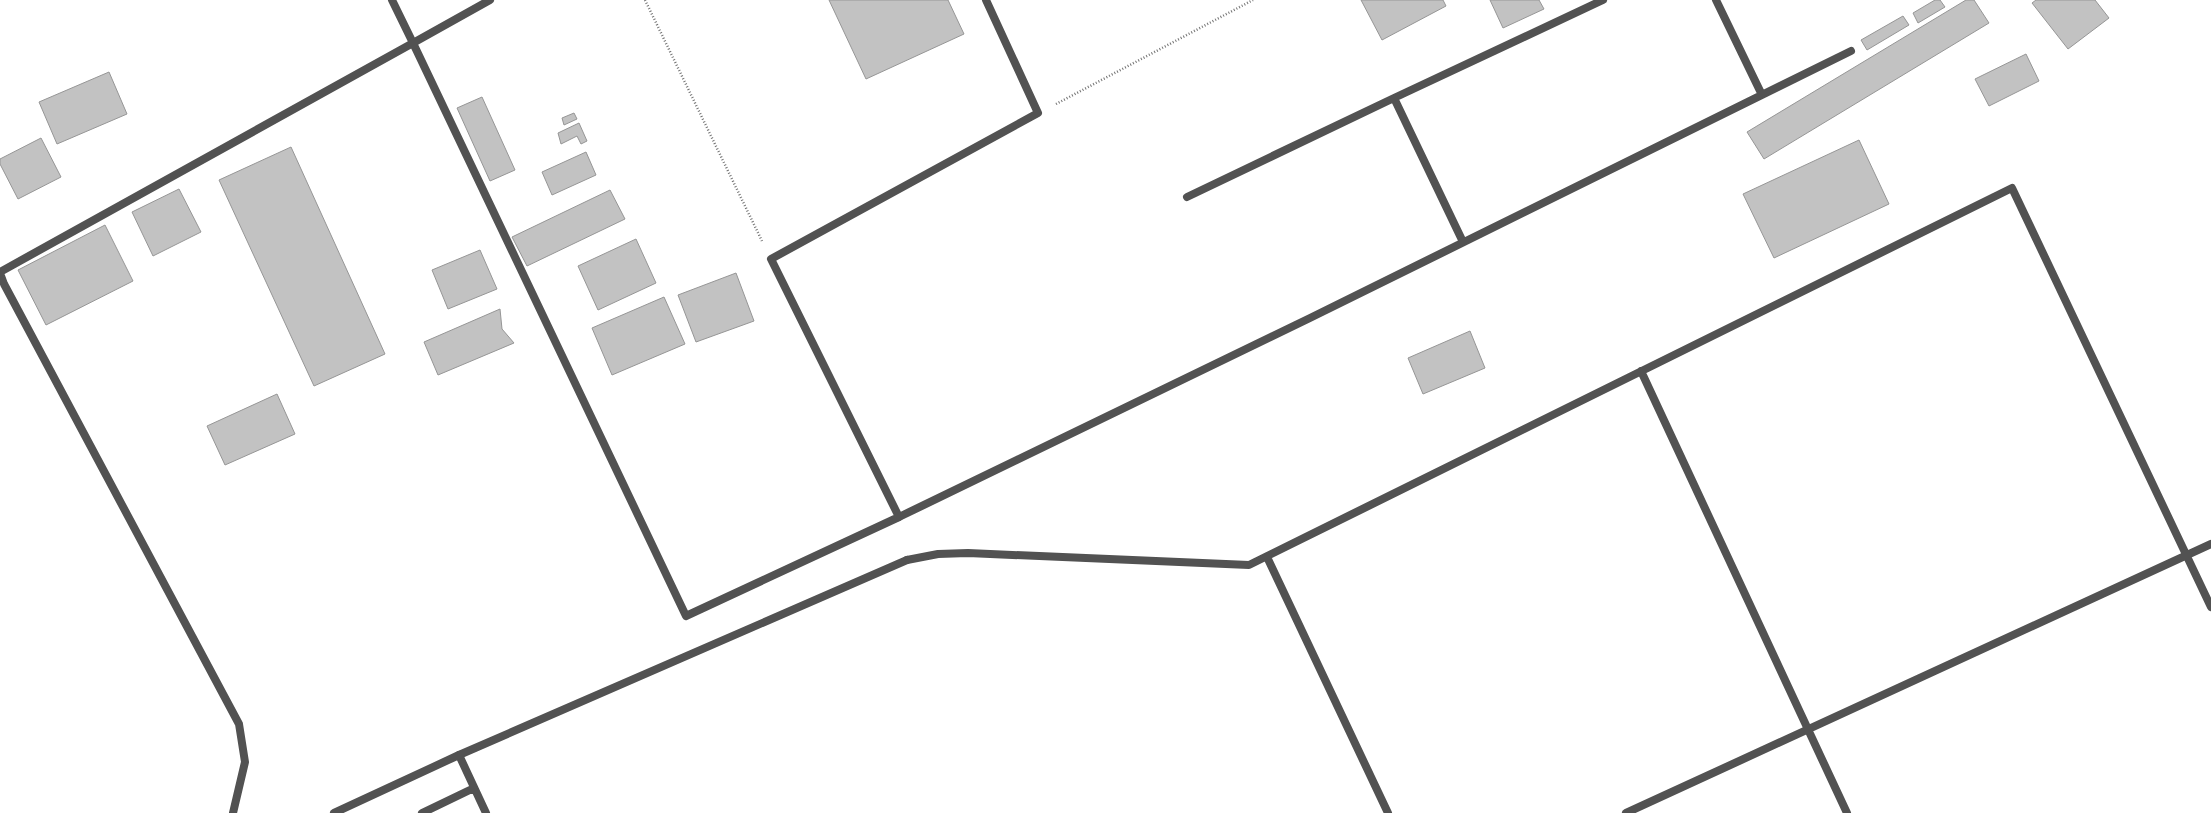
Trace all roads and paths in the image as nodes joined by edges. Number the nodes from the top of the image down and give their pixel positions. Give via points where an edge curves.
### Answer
1 (392, 0) edge
2 (490, 0) edge
3 (645, 0) edge
4 (986, 0) edge
5 (1252, 0) edge
6 (1603, 0) edge
7 (1716, 0) edge
8 (414, 43) junction
9 (1851, 51) dead end
10 (1762, 95) junction
11 (1394, 98) junction
12 (1038, 113) junction
13 (1187, 197) dead end
14 (1463, 242) junction
15 (771, 259) junction
16 (0, 273) edge
17 (2, 285) edge
18 (1641, 371) junction
19 (899, 517) junction
20 (2211, 544) edge
21 (2186, 556) junction
22 (1267, 557) junction
23 (2211, 607) edge
24 (1808, 730) junction
25 (459, 755) junction
26 (474, 788) junction
27 (233, 813) edge
28 (334, 813) edge
29 (422, 813) edge
30 (486, 813) edge
31 (1388, 813) edge
32 (1626, 813) edge
33 (1847, 813) edge

1 - 8 street
2 - 8 street
3 - 15 path
4 - 12 street
5 - 12 path
6 - 11 street
7 - 10 street
8 - 16 street
8 - 19 street via 686,616
9 - 10 street
10 - 14 street
11 - 13 street
11 - 14 street
12 - 15 street
14 - 19 street
15 - 19 street
16 - 17 street
17 - 27 street via 239,724 245,762
18 - 21 street via 2012,188
18 - 22 street
18 - 24 street
20 - 21 street
21 - 23 street
21 - 24 street
22 - 25 street via 1249,565 968,553 938,554 907,560
22 - 31 street
24 - 32 street
24 - 33 street
25 - 26 street
25 - 28 street
26 - 29 street
26 - 30 street

